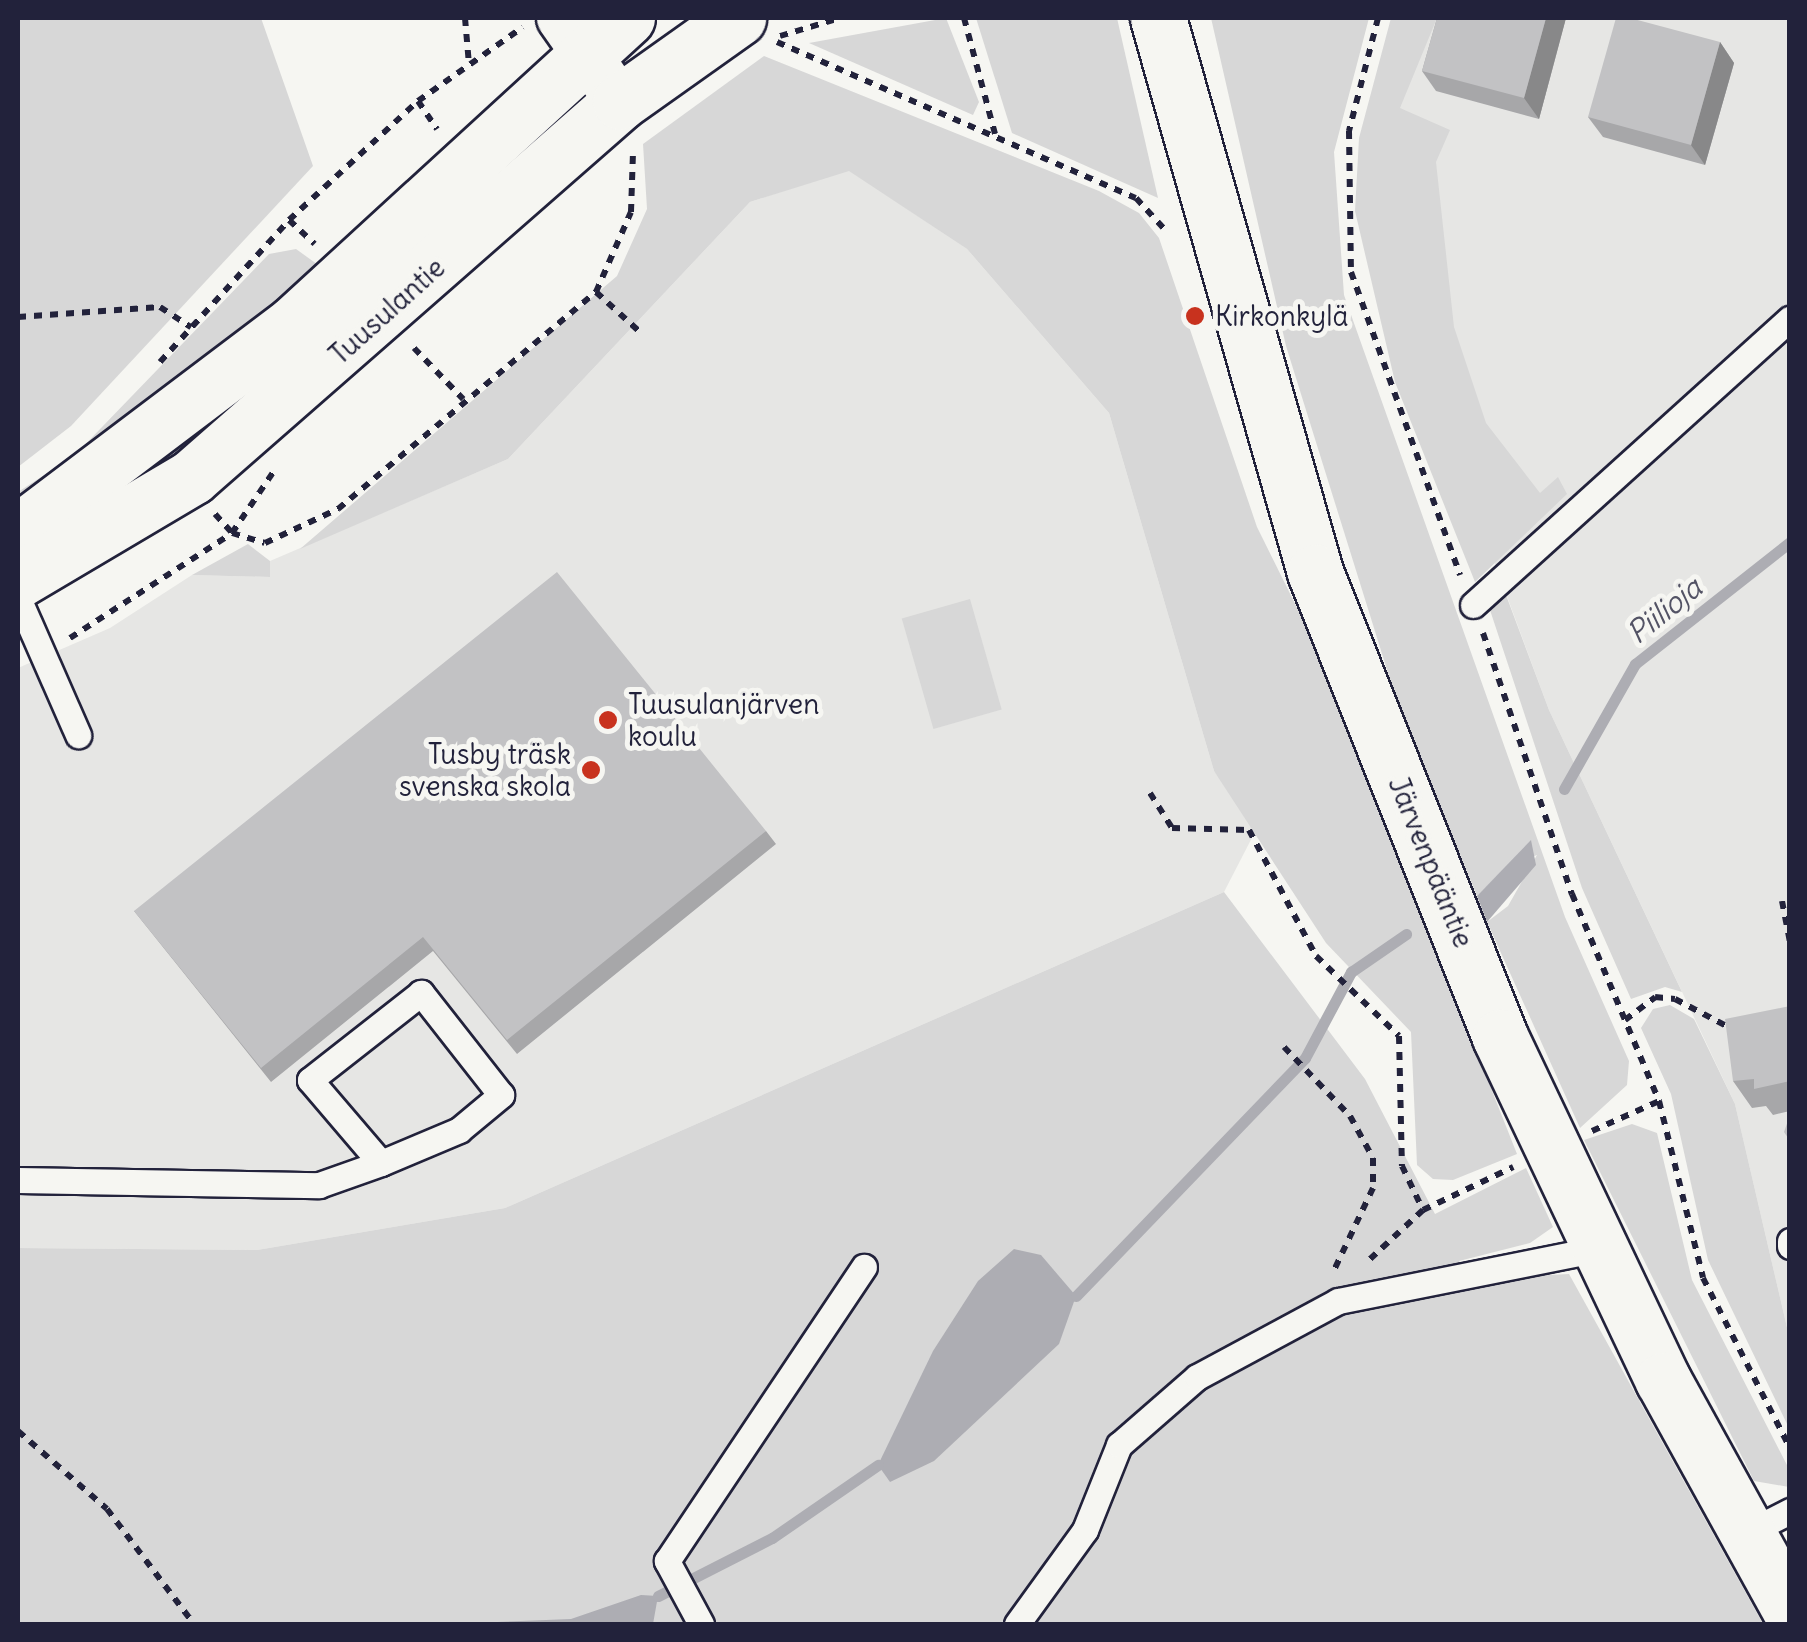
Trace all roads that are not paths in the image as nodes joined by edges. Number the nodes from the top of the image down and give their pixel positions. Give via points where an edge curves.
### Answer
1 (627, 18) edge
2 (1158, 18) edge
3 (1170, 18) edge
4 (755, 29) edge
5 (572, 35) edge
6 (663, 70) junction
7 (1176, 74) junction
8 (625, 121) junction
9 (1790, 320) edge
10 (18, 532) edge
11 (18, 580) edge
12 (18, 598) edge
13 (1472, 605) road end
14 (78, 735) dead end
15 (381, 1164) junction
16 (18, 1180) edge
17 (1598, 1249) junction
18 (864, 1267) dead end
19 (1767, 1522) edge
20 (1790, 1610) edge
21 (696, 1616) edge
22 (1018, 1624) edge

1 - 5 main road, Tuusulantie
1 - 6 street
2 - 7 main road, Järvenpääntie
3 - 7 main road, Järvenpääntie
4 - 6 main road, Tuusulantie
5 - 8 street
5 - 10 main road, Tuusulantie via 293,324
6 - 8 main road, Tuusulantie
7 - 17 main road, Järvenpääntie via 1315,572 1500,1037
8 - 11 main road, Tuusulantie via 192,477
9 - 13 lane
12 - 14 lane
15 - 15 lane via 459,1130 501,1095 421,993 310,1080
15 - 16 lane via 319,1185 264,1188
17 - 19 main road, Järvenpääntie
17 - 22 lane via 1338,1301 1197,1377 1119,1444 1085,1530
18 - 21 lane via 666,1560
19 - 20 main road, Järvenpääntie

